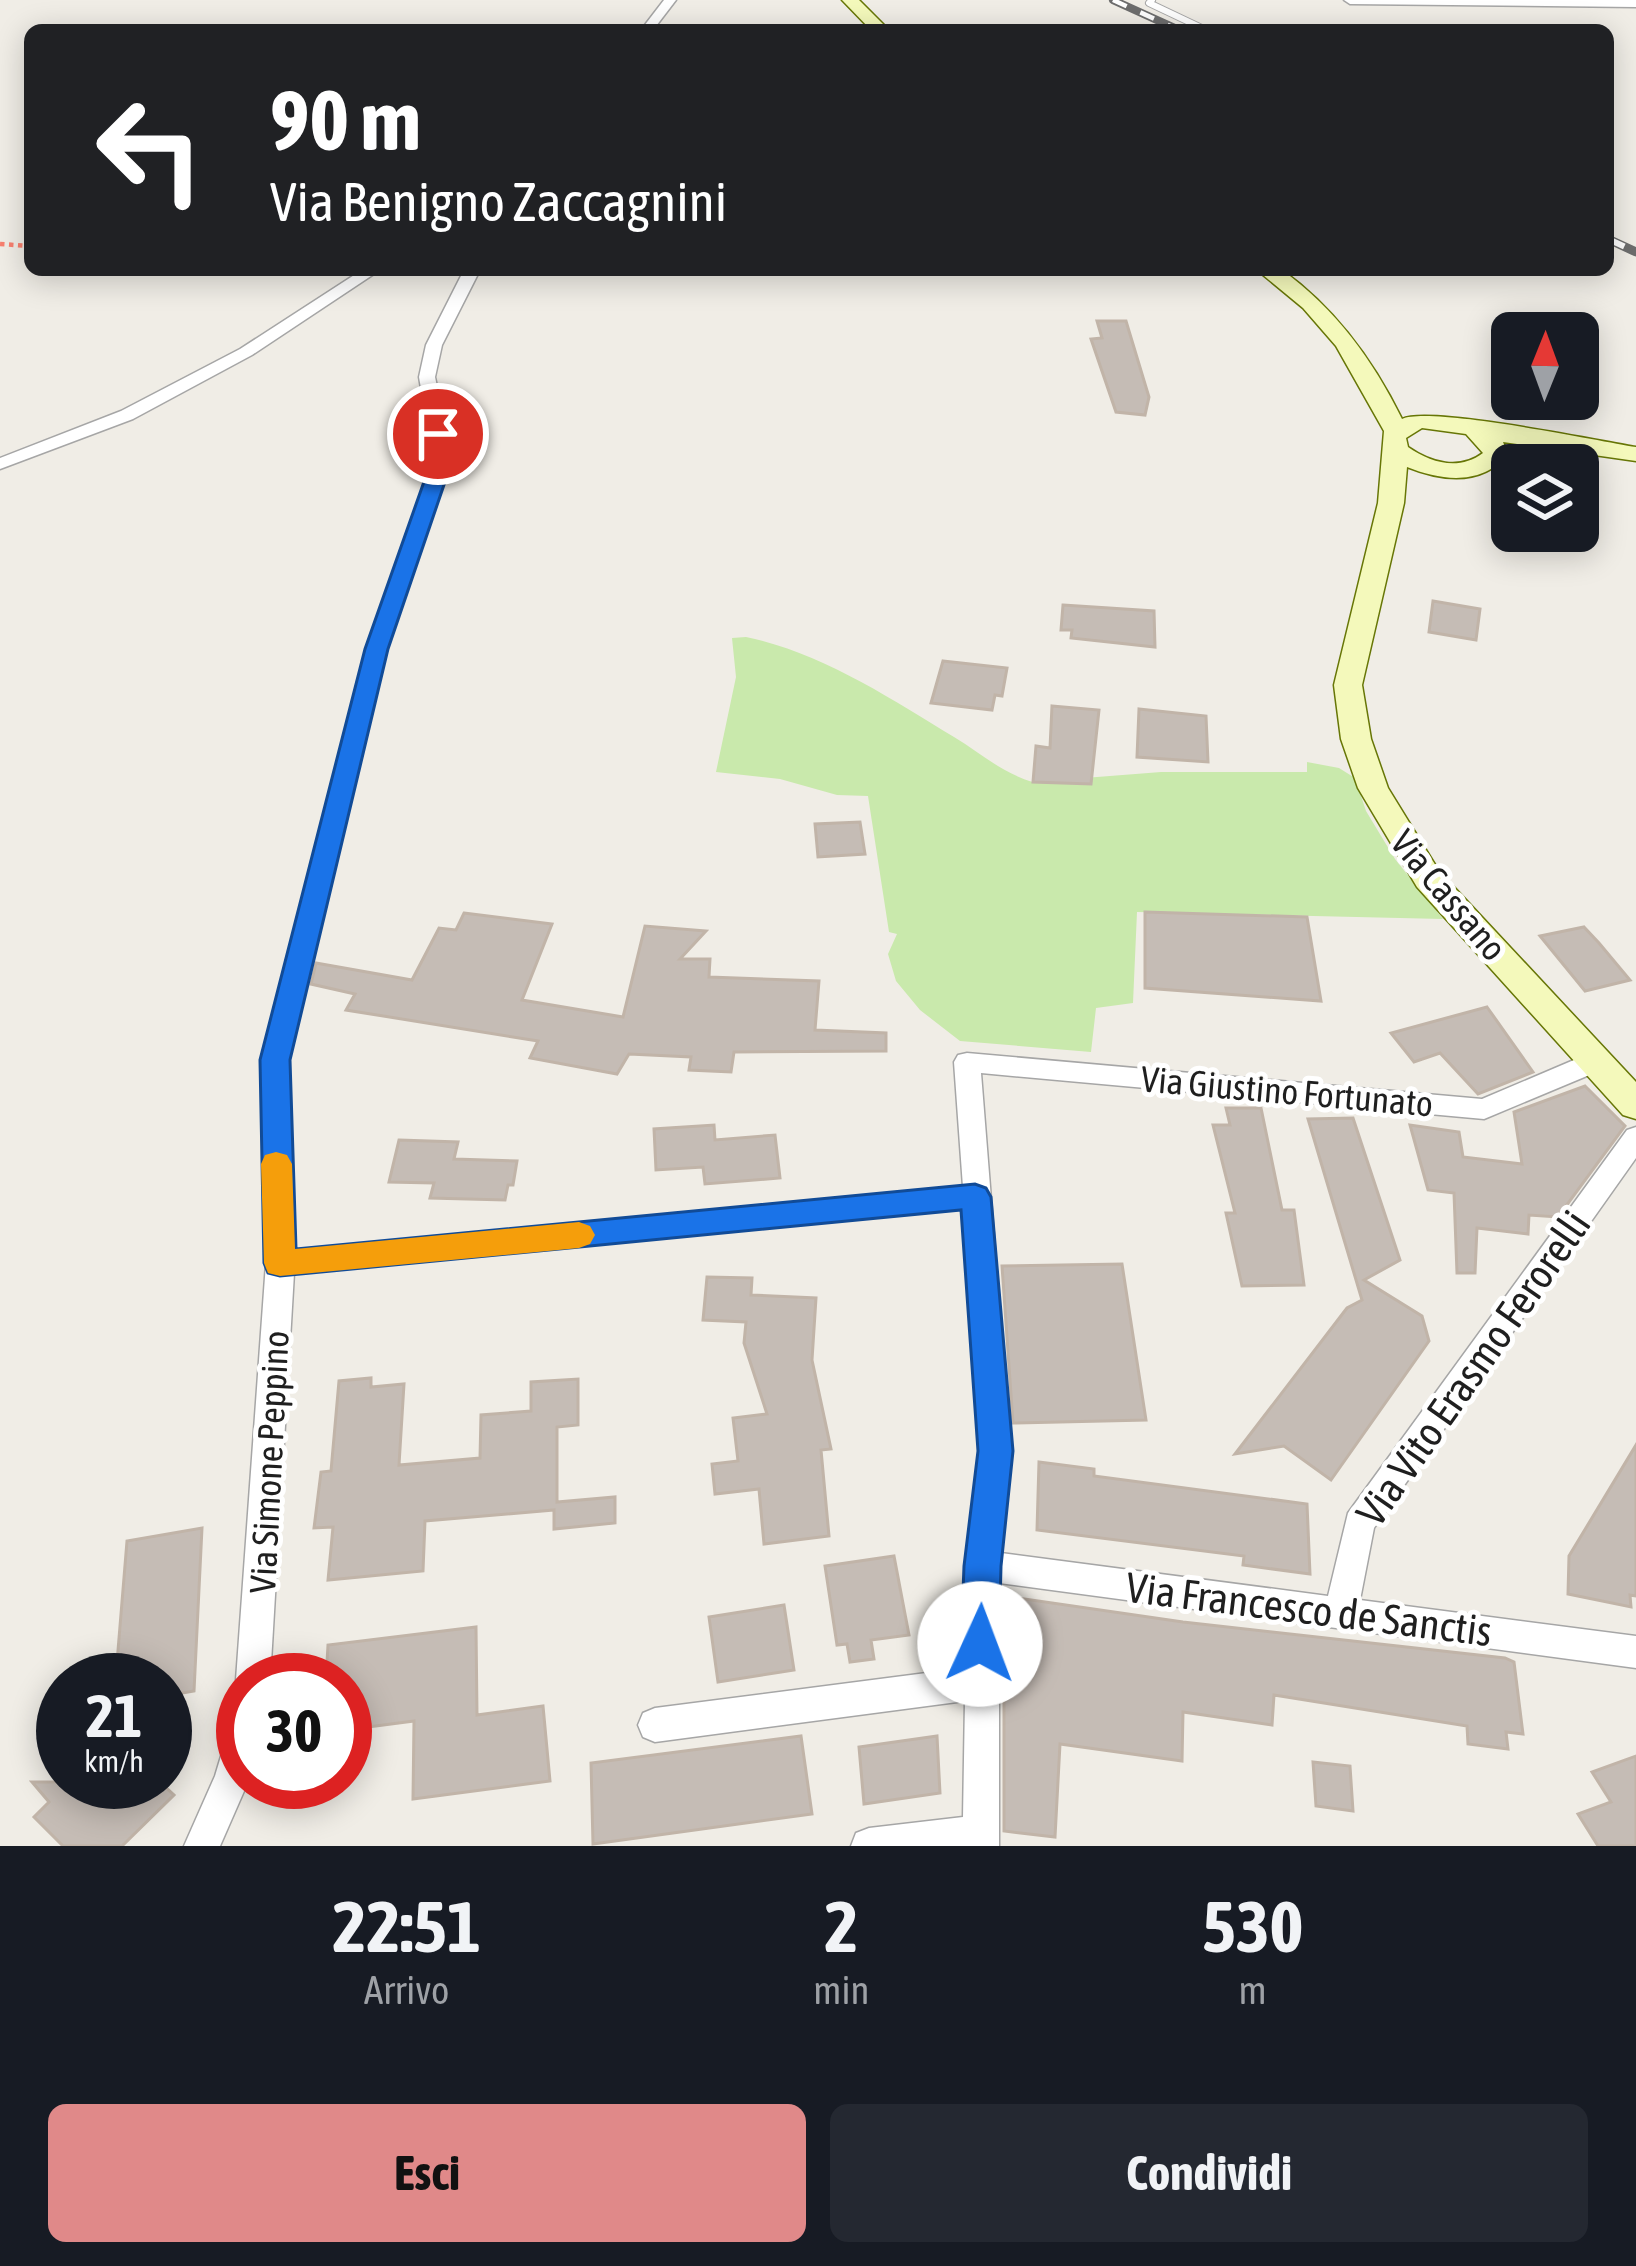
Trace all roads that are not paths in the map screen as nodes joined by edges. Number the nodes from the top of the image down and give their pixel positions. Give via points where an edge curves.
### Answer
1 (670, 0) edge
2 (850, 0) edge
3 (1152, 0) edge
4 (1349, 0) edge
5 (1636, 3) edge
6 (652, 24) edge
7 (875, 24) edge
8 (1193, 24) edge
9 (363, 276) edge
10 (469, 276) edge
11 (1275, 276) edge
12 (1373, 378) junction
13 (1471, 428) junction
14 (1396, 440) junction
15 (1624, 453) edge
16 (0, 464) edge
17 (1474, 468) junction
18 (1391, 503) junction
19 (1597, 1061) junction
20 (1636, 1105) edge
21 (1636, 1137) edge
22 (975, 1197) junction
23 (280, 1263) junction
24 (982, 1566) junction
25 (1341, 1614) junction
26 (1636, 1652) edge
27 (255, 1653) edge
28 (980, 1683) junction
29 (655, 1725) dead end
30 (221, 1809) edge
31 (981, 1839) edge
32 (202, 1846) edge
33 (869, 1846) edge

1 - 6 street
2 - 7 main road
3 - 8 lane
4 - 5 street
9 - 16 street via 246,352 127,415
10 - 23 street, Via Simone Peppino via 434,345 427,377 436,476 377,649 275,1060
11 - 12 main road via 1321,313
12 - 13 main road
12 - 14 main road
13 - 14 main road via 1416,422
13 - 15 main road
13 - 17 main road via 1490,438 1496,454
14 - 17 main road via 1418,464
14 - 18 main road, Via Cassano
15 - 17 main road
17 - 18 main road
18 - 19 main road, Via Cassano via 1348,685 1371,788 1428,880
19 - 20 main road, Via Cassano
19 - 22 street, Via Giustino Fortunato via 1484,1109 968,1062
21 - 25 street, Via Vito Erasmo Ferorelli via 1359,1523
22 - 23 street
22 - 24 street via 996,1451
23 - 27 street, Via Simone Peppino
24 - 25 street, Via Francesco de Sanctis
24 - 28 street
25 - 26 street, Via Francesco de Sanctis
28 - 29 street
28 - 31 street
30 - 32 street
31 - 33 street

